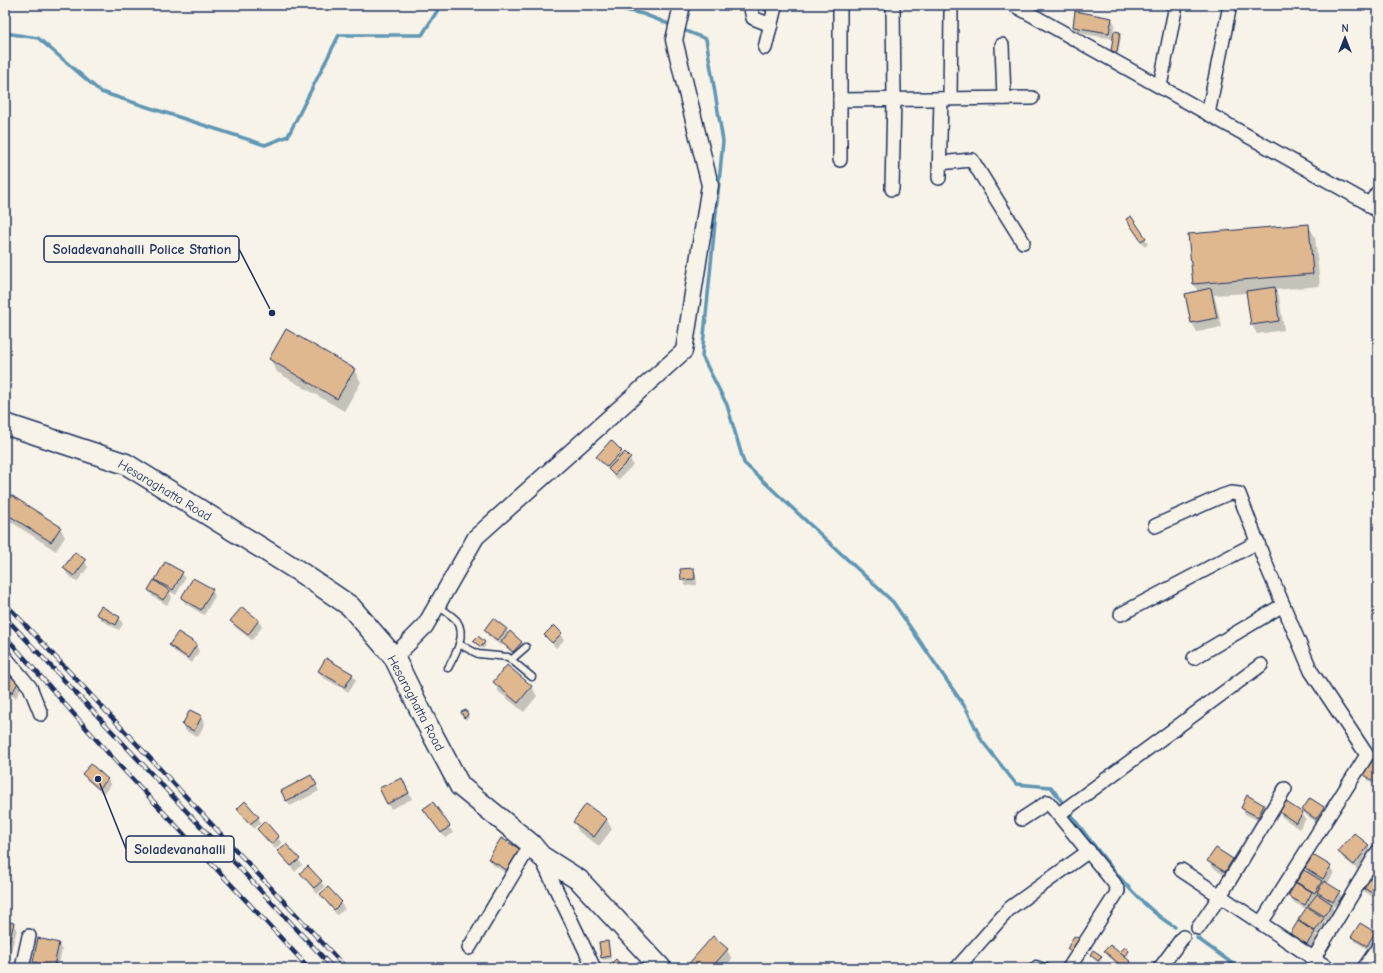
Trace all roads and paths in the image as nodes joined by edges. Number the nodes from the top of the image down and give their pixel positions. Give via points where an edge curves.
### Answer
1 (751, 5) edge
2 (840, 5) edge
3 (893, 5) edge
4 (1014, 5) edge
5 (1176, 5) edge
6 (1230, 5) edge
7 (774, 6) edge
8 (951, 12) dead end
9 (678, 20) edge
10 (771, 25) junction
11 (1002, 45) dead end
12 (765, 48) dead end
13 (1160, 86) junction
14 (1004, 98) junction
15 (1032, 98) dead end
16 (894, 99) junction
17 (945, 99) junction
18 (840, 100) junction
19 (1208, 114) junction
20 (840, 160) dead end
21 (939, 163) junction
22 (939, 178) dead end
23 (892, 189) dead end
24 (1376, 203) edge
25 (1023, 242) dead end
26 (5, 424) edge
27 (1155, 526) dead end
28 (1258, 542) junction
29 (436, 605) junction
30 (1283, 605) junction
31 (1121, 614) dead end
32 (459, 644) junction
33 (526, 647) dead end
34 (5, 657) edge
35 (394, 657) junction
36 (1194, 658) dead end
37 (511, 660) junction
38 (1261, 665) dead end
39 (448, 668) dead end
40 (532, 677) dead end
41 (41, 714) dead end
42 (1285, 789) dead end
43 (1060, 813) junction
44 (1022, 819) dead end
45 (536, 850) junction
46 (1089, 851) junction
47 (1378, 851) edge
48 (1181, 870) dead end
49 (1220, 896) junction
50 (1261, 923) junction
51 (1198, 928) dead end
52 (29, 936) dead end
53 (1184, 937) dead end
54 (469, 948) dead end
55 (1378, 948) edge
56 (1314, 958) junction
57 (22, 968) edge
58 (594, 968) edge
59 (660, 968) edge
60 (957, 968) edge
61 (1032, 968) edge
62 (1048, 968) edge
63 (1069, 968) edge
64 (1160, 968) edge
65 (1328, 968) edge
66 (1364, 968) edge

1 - 10 street via 754,18
2 - 18 street
3 - 16 street
4 - 13 street
5 - 13 street
6 - 19 street
7 - 10 street
8 - 17 street
9 - 29 street via 674,40 710,185 684,351 476,537
10 - 12 street
11 - 14 street
13 - 19 street
14 - 15 street
14 - 17 street
16 - 17 street
16 - 18 street
16 - 23 street
17 - 21 street
18 - 20 street
19 - 24 street
21 - 22 street
21 - 25 street via 972,160
26 - 35 main road, Hesaraghatta Road via 126,464 297,570 350,606
27 - 28 street via 1222,496 1239,494
28 - 30 street
28 - 31 street
29 - 32 lane via 457,621
29 - 35 street via 425,626
30 - 36 street
30 - 50 street via 1311,671 1367,755
32 - 37 lane via 478,654 508,657
32 - 39 lane
33 - 37 lane
34 - 41 street via 30,687
35 - 45 main road, Hesaraghatta Road via 460,786
37 - 40 lane
38 - 43 street
42 - 49 street
43 - 44 street via 1048,802
43 - 46 street
45 - 54 street
45 - 58 street
45 - 59 main road, Hesaraghatta Road via 579,880
46 - 60 street via 1010,908
46 - 63 street via 1118,891
47 - 56 street
48 - 49 street
49 - 50 street
49 - 51 street
50 - 56 street
52 - 57 street
53 - 64 street
55 - 66 street
56 - 65 street
61 - 62 lane via 1036,964

